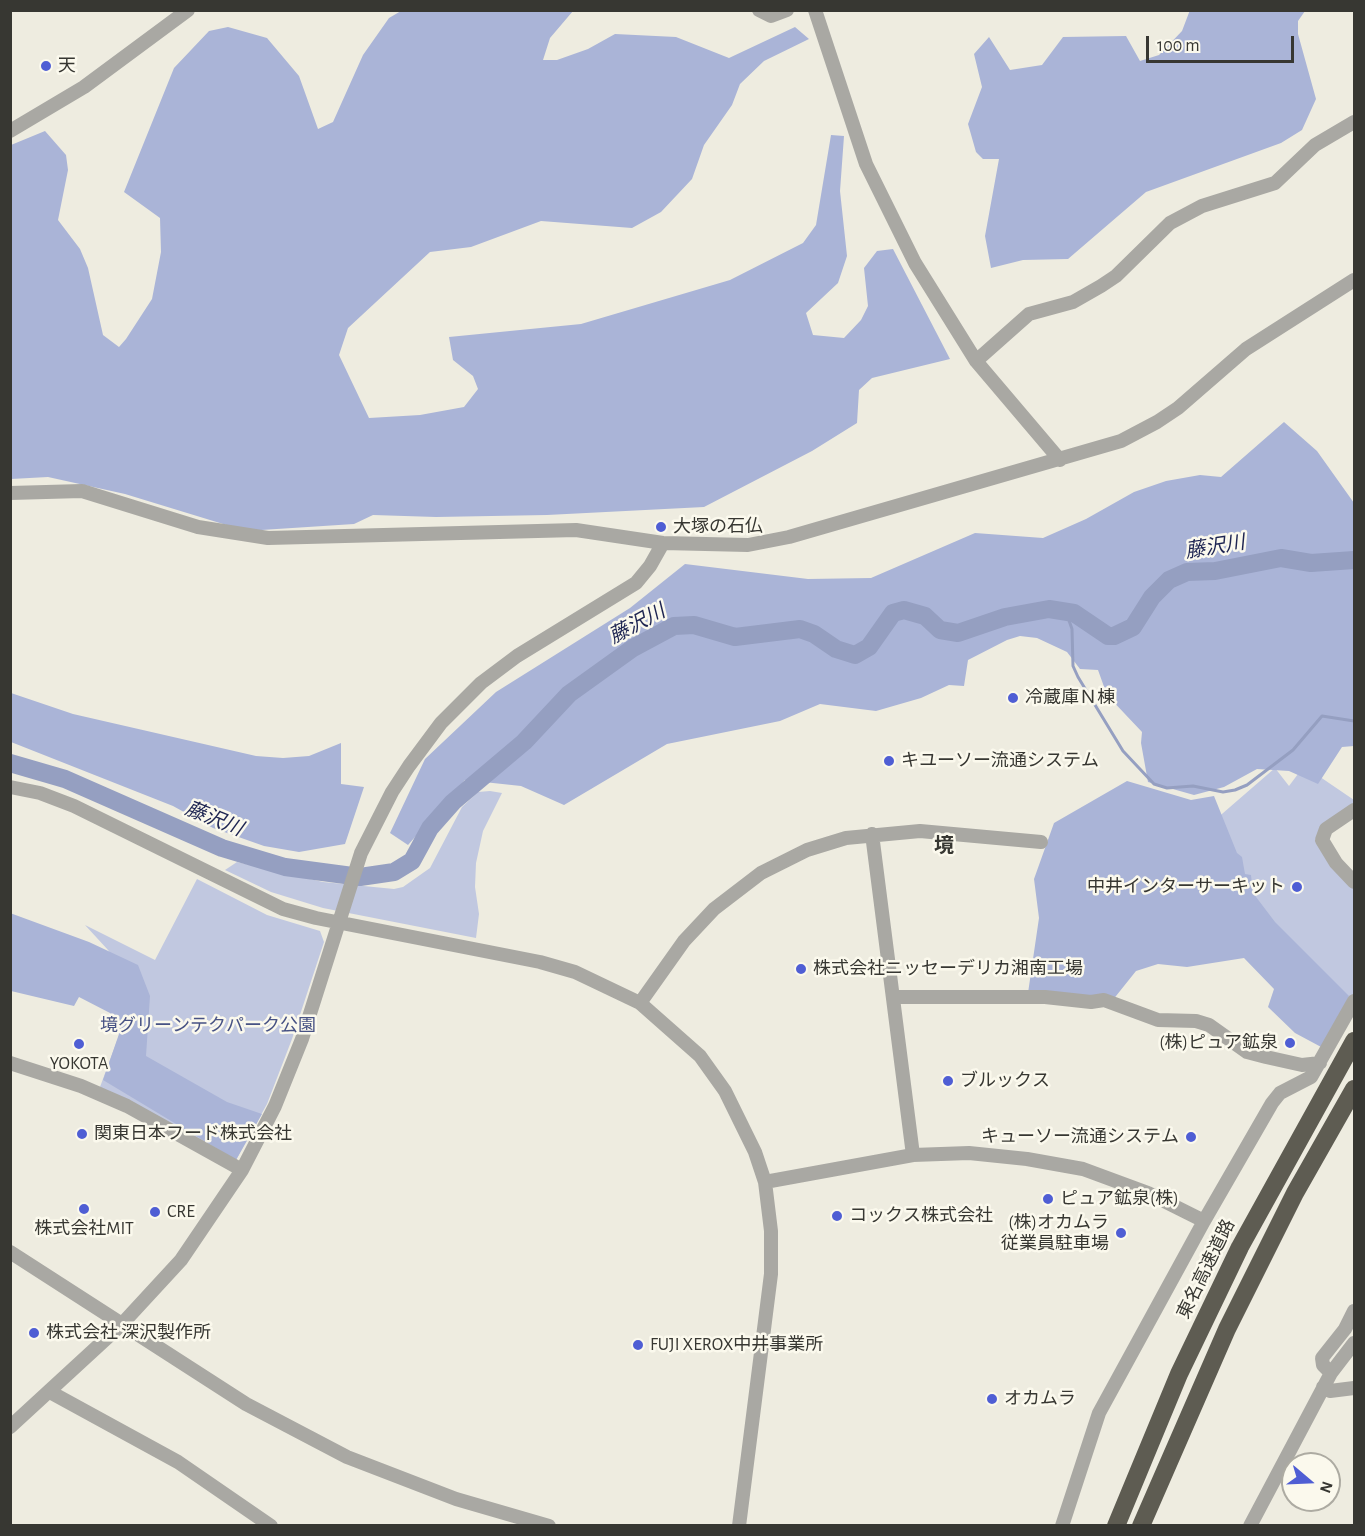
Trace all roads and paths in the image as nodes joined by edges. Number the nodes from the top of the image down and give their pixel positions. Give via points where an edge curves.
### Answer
1 (188, 10) edge
2 (759, 10) edge
3 (787, 10) edge
4 (815, 10) edge
5 (1354, 122) edge
6 (10, 131) edge
7 (1354, 280) edge
8 (976, 361) junction
9 (1060, 460) junction
10 (10, 493) edge
11 (663, 543) junction
12 (10, 787) edge
13 (1354, 810) edge
14 (872, 834) junction
15 (1041, 842) dead end
16 (1354, 882) edge
17 (338, 922) junction
18 (893, 997) junction
19 (1354, 1001) edge
20 (640, 1003) junction
21 (1354, 1041) edge
22 (10, 1063) edge
23 (1320, 1063) junction
24 (1354, 1089) edge
25 (913, 1155) junction
26 (242, 1170) junction
27 (765, 1182) junction
28 (1204, 1221) junction
29 (10, 1251) edge
30 (1354, 1311) edge
31 (122, 1324) junction
32 (1354, 1343) edge
33 (1331, 1373) junction
34 (1323, 1387) junction
35 (1354, 1388) edge
36 (50, 1392) junction
37 (10, 1427) edge
38 (271, 1526) edge
39 (549, 1526) edge
40 (739, 1526) edge
41 (1062, 1526) edge
42 (1116, 1526) edge
43 (1141, 1526) edge
44 (1250, 1526) edge

1 - 6 street via 92,82
2 - 3 street via 771,16
4 - 8 street via 866,164 886,208
5 - 8 street via 1315,145 1275,183 1202,206 1170,223 1109,281 1072,303 1029,314
7 - 9 street via 1246,350 1157,422 1121,441
8 - 9 street
9 - 11 street via 789,537 748,544
10 - 11 street via 82,491 198,527 246,536 305,538 576,530
11 - 17 street via 636,583 517,656 480,683 441,723 392,792 361,853
12 - 17 street via 74,806 283,909
13 - 16 street via 1326,829 1322,840
14 - 15 street via 920,831
14 - 18 street
14 - 20 street via 807,850 739,889 684,941
17 - 20 street via 540,962 575,972
17 - 26 street via 302,1039 275,1106
18 - 23 street via 1104,1000 1158,1020 1209,1025 1247,1052 1302,1065
18 - 25 street
19 - 23 street
20 - 27 street via 700,1056 725,1091
21 - 42 highway, 東名高速道路 via 1240,1247 1179,1374
22 - 26 street via 128,1106
23 - 28 street via 1311,1077 1280,1093 1272,1103
24 - 43 highway via 1295,1193 1227,1329
25 - 27 street
25 - 28 street via 969,1153 1083,1169 1148,1192
26 - 31 street via 180,1260
27 - 40 street via 771,1274
28 - 41 street via 1099,1413
29 - 31 street
30 - 33 street via 1322,1358
31 - 36 street
31 - 39 street via 246,1404 347,1457 456,1499
32 - 33 street
33 - 34 street
34 - 35 street via 1334,1391
34 - 44 street
36 - 37 street
36 - 38 street via 178,1462

